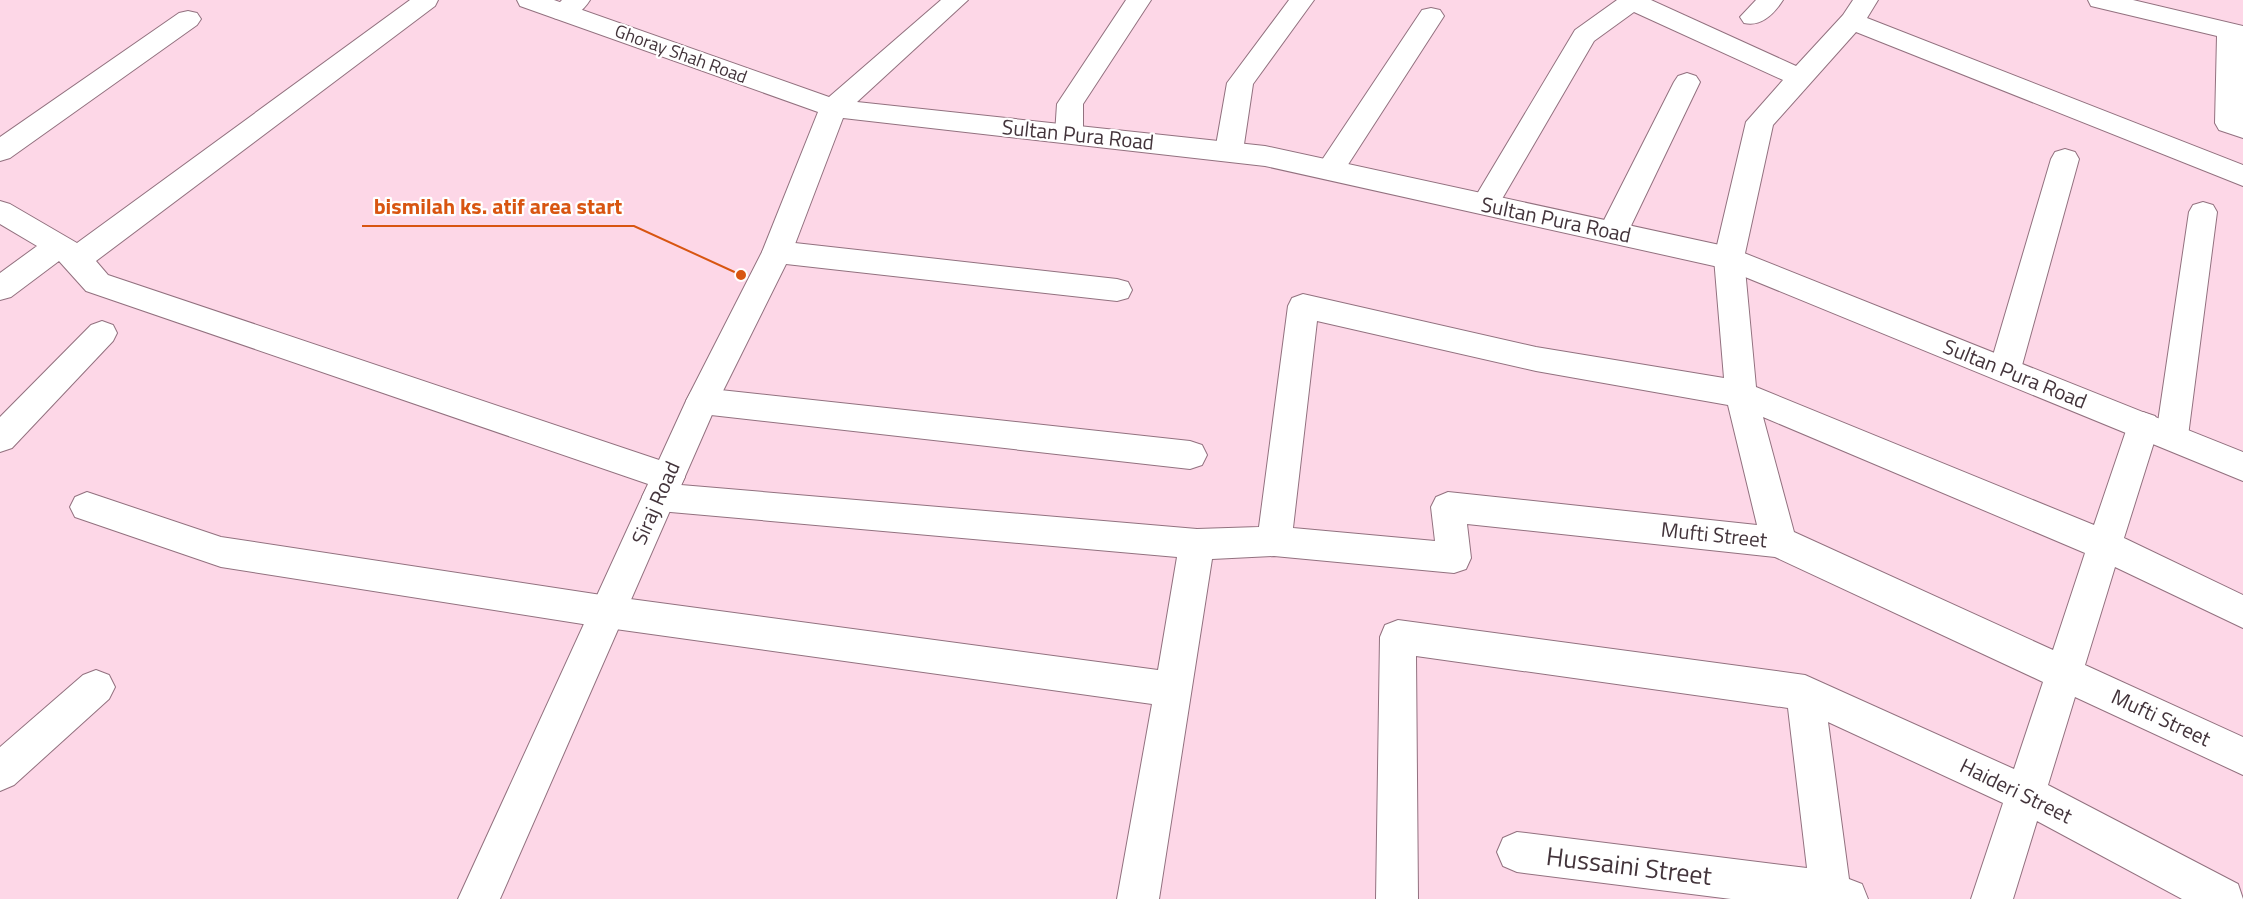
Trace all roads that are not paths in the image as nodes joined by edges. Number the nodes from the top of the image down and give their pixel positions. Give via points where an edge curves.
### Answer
1 (426, 0) edge
2 (529, 0) edge
3 (956, 0) edge
4 (1139, 0) edge
5 (1302, 0) edge
6 (2100, 0) edge
7 (1633, 1) edge
8 (571, 6) edge
9 (1859, 11) edge
10 (1431, 16) dead end
11 (188, 19) dead end
12 (2236, 32) edge
13 (1800, 78) junction
14 (1687, 82) dead end
15 (833, 108) junction
16 (2243, 129) edge
17 (1069, 134) junction
18 (0, 151) edge
19 (1229, 151) junction
20 (2064, 159) dead end
21 (1330, 170) junction
22 (2243, 176) edge
23 (1485, 204) junction
24 (0, 211) edge
25 (2203, 212) dead end
26 (1613, 232) junction
27 (68, 252) junction
28 (777, 252) junction
29 (1729, 258) junction
30 (0, 289) edge
31 (1118, 291) dead end
32 (102, 333) dead end
33 (2005, 369) junction
34 (1741, 394) junction
35 (702, 401) junction
36 (2158, 431) junction
37 (0, 438) edge
38 (1190, 455) dead end
39 (2243, 467) edge
40 (663, 487) junction
41 (87, 507) dead end
42 (1274, 541) junction
43 (1779, 542) junction
44 (1197, 544) junction
45 (2104, 545) junction
46 (608, 612) junction
47 (2243, 612) edge
48 (2064, 672) junction
49 (96, 687) dead end
50 (1174, 690) junction
51 (1805, 693) junction
52 (2243, 756) edge
53 (0, 772) edge
54 (2024, 793) junction
55 (1517, 852) dead end
56 (1839, 895) edge
57 (479, 899) edge
58 (1138, 899) edge
59 (1397, 899) edge
60 (1992, 899) edge
61 (2223, 899) edge

1 - 27 street
2 - 8 street, Ghoray Shah Road
3 - 15 street
4 - 17 street via 1070,104
5 - 19 street via 1240,83
6 - 12 street
7 - 13 street
7 - 23 street via 1584,36
8 - 15 street, Ghoray Shah Road
9 - 13 street
9 - 22 street
10 - 21 street
11 - 18 street
12 - 16 street via 2229,123
13 - 29 street via 1760,122
14 - 26 street
15 - 17 street, Sultan Pura Road
15 - 28 street, Siraj Road
17 - 19 street, Sultan Pura Road
19 - 21 street, Sultan Pura Road
20 - 33 street
21 - 23 street, Sultan Pura Road
23 - 26 street, Sultan Pura Road
24 - 27 street, Mufti Street
25 - 36 street
26 - 29 street, Sultan Pura Road
27 - 30 street
27 - 40 street, Mufti Street via 97,283
28 - 31 street
28 - 35 street, Siraj Road
29 - 33 street, Sultan Pura Road
29 - 34 street
32 - 37 street
33 - 36 street, Sultan Pura Road
34 - 42 street via 1536,359 1303,306
34 - 43 street
34 - 45 street
35 - 38 street
35 - 40 street, Siraj Road
36 - 39 street, Sultan Pura Road
36 - 45 street
40 - 44 street, Mufti Street
40 - 46 street, Siraj Road
41 - 46 street via 221,552
42 - 43 street, Mufti Street via 1454,558 1449,507
42 - 44 street, Mufti Street
43 - 48 street, Mufti Street
44 - 50 street
45 - 47 street
45 - 48 street
46 - 50 street
46 - 57 street, Siraj Road
48 - 52 street, Mufti Street
48 - 54 street
49 - 53 street
50 - 58 street
51 - 54 street, Haideri Street
51 - 56 street
51 - 59 street, Haideri Street via 1398,637
54 - 60 street
54 - 61 street, Haideri Street
55 - 56 street, Hussaini Street

